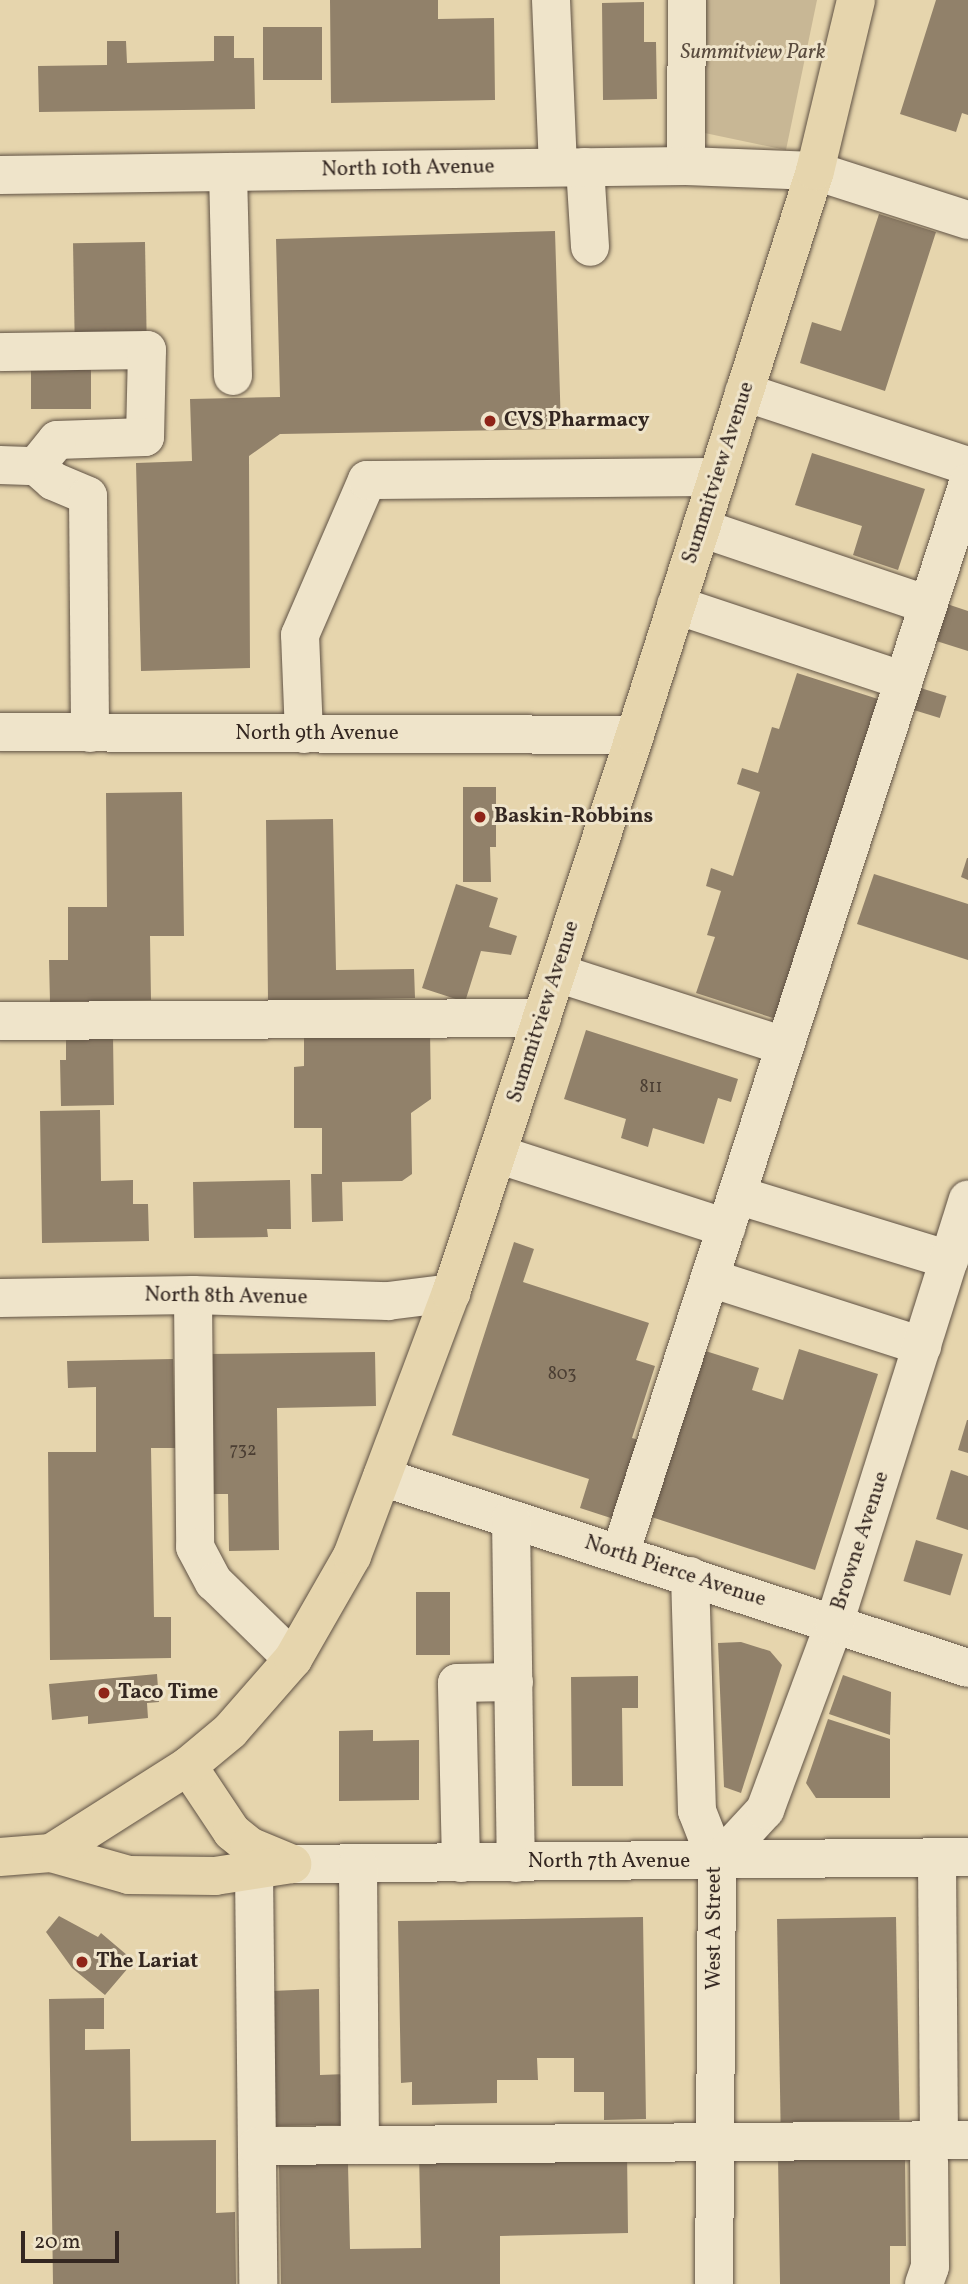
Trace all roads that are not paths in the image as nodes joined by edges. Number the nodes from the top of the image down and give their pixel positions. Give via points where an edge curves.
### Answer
1 (551, 0) edge
2 (687, 0) edge
3 (856, 0) edge
4 (686, 166) junction
5 (571, 167) junction
6 (228, 172) junction
7 (815, 172) junction
8 (0, 175) edge
9 (968, 220) edge
10 (590, 247) dead end
11 (0, 352) edge
12 (233, 376) dead end
13 (744, 393) junction
14 (18, 466) edge
15 (968, 466) edge
16 (717, 477) junction
17 (968, 483) edge
18 (701, 528) junction
19 (928, 605) junction
20 (676, 606) junction
21 (904, 681) junction
22 (0, 732) edge
23 (90, 733) junction
24 (304, 734) junction
25 (635, 735) junction
26 (557, 972) junction
27 (542, 1018) junction
28 (0, 1021) edge
29 (785, 1046) junction
30 (497, 1154) junction
31 (968, 1200) edge
32 (731, 1212) junction
33 (949, 1260) junction
34 (710, 1278) junction
35 (451, 1293) junction
36 (193, 1295) junction
37 (0, 1298) edge
38 (922, 1346) junction
39 (383, 1477) junction
40 (511, 1518) junction
41 (620, 1554) junction
42 (690, 1576) junction
43 (834, 1624) junction
44 (293, 1659) junction
45 (968, 1668) edge
46 (514, 1682) junction
47 (188, 1766) junction
48 (51, 1853) junction
49 (0, 1857) edge
50 (953, 1857) edge
51 (716, 1862) junction
52 (461, 1863) junction
53 (516, 1863) junction
54 (292, 1864) junction
55 (358, 1864) junction
56 (254, 1870) junction
57 (715, 2141) junction
58 (257, 2146) junction
59 (360, 2146) junction
60 (945, 2147) edge
61 (258, 2284) edge
62 (714, 2284) edge
63 (924, 2284) edge

1 - 5 street
2 - 4 street
3 - 7 main road, Summitview Avenue
4 - 5 street, North 10th Avenue
4 - 7 street, North 10th Avenue
5 - 6 street, North 10th Avenue
5 - 10 street
6 - 8 street, North 10th Avenue
6 - 12 street
7 - 9 street, North 10th Avenue
7 - 13 main road, Summitview Avenue
11 - 14 street via 147,350 145,437 57,440
13 - 15 street
13 - 16 main road, Summitview Avenue
14 - 23 street via 88,496
16 - 18 main road, Summitview Avenue
16 - 24 street via 367,480 300,635
17 - 19 street
18 - 19 street
18 - 20 main road, Summitview Avenue
19 - 21 street
20 - 21 street
20 - 25 main road, Summitview Avenue
21 - 29 street
22 - 23 street, North 9th Avenue
23 - 24 street, North 9th Avenue
24 - 25 street, North 9th Avenue
25 - 26 main road, Summitview Avenue
26 - 27 main road, Summitview Avenue
26 - 29 street
27 - 28 street
27 - 30 main road, Summitview Avenue
29 - 32 street
30 - 32 street
30 - 35 main road, Summitview Avenue
31 - 33 street, Browne Avenue
32 - 33 street
32 - 34 street
33 - 38 street, Browne Avenue
34 - 38 street
34 - 41 street
35 - 36 street, North 8th Avenue via 388,1301
35 - 39 main road, Summitview Avenue
36 - 37 street, North 8th Avenue
36 - 44 street via 195,1547 214,1582
38 - 43 street, Browne Avenue
39 - 40 street, North Pierce Avenue
39 - 44 main road, Summitview Avenue via 352,1556
40 - 41 street, North Pierce Avenue
40 - 46 street
41 - 42 street, North Pierce Avenue
42 - 43 street, North Pierce Avenue
42 - 51 street, West A Street via 697,1811
43 - 45 street, North Pierce Avenue
43 - 51 street, Browne Avenue via 765,1810
44 - 47 main road, Summitview Avenue via 266,1695
46 - 52 street via 457,1684
46 - 53 street
47 - 48 main road, Summitview Avenue
47 - 54 main road via 232,1832 249,1846
48 - 49 main road, Summitview Avenue
48 - 56 main road via 129,1875 215,1876
50 - 51 street, North 7th Avenue
50 - 60 street
51 - 53 street, North 7th Avenue
51 - 57 street, West A Street
52 - 53 street, North 7th Avenue
52 - 55 street, North 7th Avenue
54 - 55 street, North 7th Avenue
54 - 56 main road
55 - 59 street
56 - 58 street
57 - 59 street
57 - 60 street
57 - 62 street, West A Street
58 - 59 street
58 - 61 street
60 - 63 street

